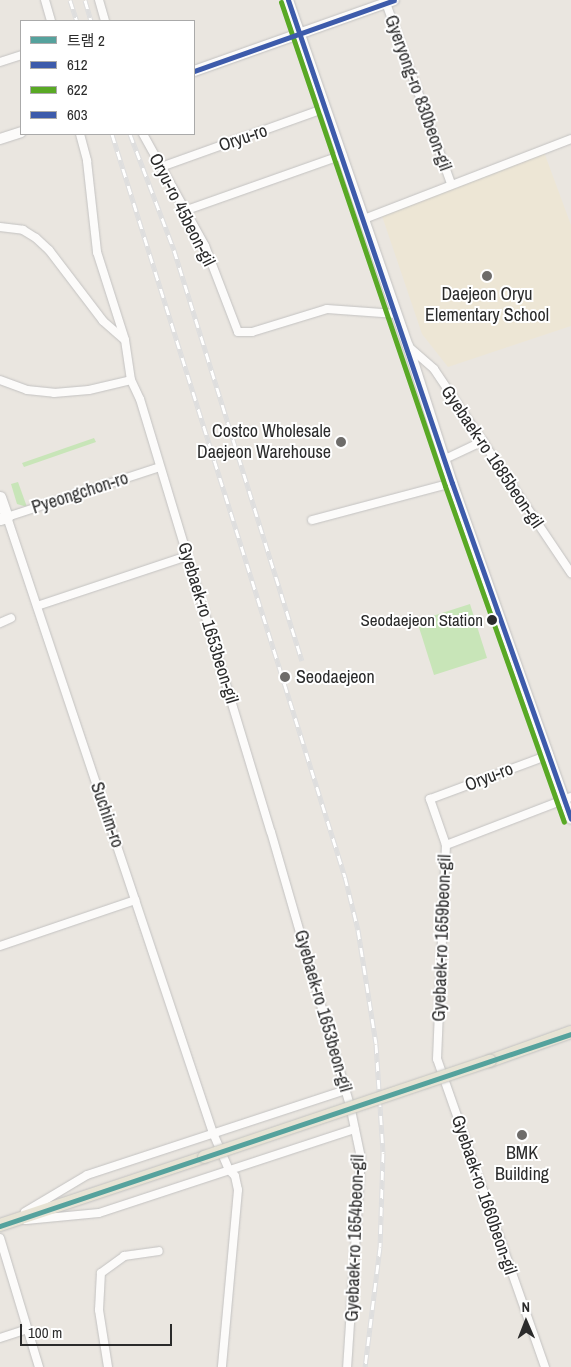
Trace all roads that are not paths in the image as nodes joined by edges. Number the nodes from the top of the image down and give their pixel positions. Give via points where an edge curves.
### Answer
1 (45, 0) edge
2 (99, 0) edge
3 (288, 0) edge
4 (390, 1) edge
5 (51, 20) edge
6 (105, 20) edge
7 (300, 33) junction
8 (20, 55) edge
9 (0, 62) edge
10 (195, 71) edge
11 (326, 108) junction
12 (20, 132) edge
13 (80, 135) edge
14 (144, 135) edge
15 (0, 139) edge
16 (571, 139) edge
17 (342, 155) junction
18 (161, 167) junction
19 (451, 184) junction
20 (184, 211) junction
21 (364, 219) junction
22 (0, 227) edge
23 (396, 314) junction
24 (125, 340) junction
25 (408, 346) junction
26 (0, 380) edge
27 (131, 380) junction
28 (483, 441) junction
29 (445, 459) junction
30 (160, 467) junction
31 (452, 483) junction
32 (0, 497) edge
33 (4, 518) edge
34 (312, 520) dead end
35 (187, 556) junction
36 (571, 573) edge
37 (37, 606) junction
38 (11, 618) dead end
39 (0, 623) edge
40 (549, 755) junction
41 (568, 798) edge
42 (430, 799) joint
43 (571, 819) edge
44 (446, 845) junction
45 (135, 900) junction
46 (0, 946) edge
47 (571, 1032) edge
48 (443, 1079) joint
49 (346, 1090) junction
50 (352, 1110) joint
51 (355, 1129) junction
52 (213, 1133) junction
53 (229, 1170) junction
54 (4, 1223) edge
55 (0, 1238) edge
56 (158, 1251) dead end
57 (28, 1329) junction
58 (0, 1338) edge
59 (40, 1367) edge
60 (108, 1367) edge
61 (222, 1367) edge
62 (347, 1367) edge
63 (545, 1367) edge

1 - 5 street
2 - 6 street
3 - 7 street
4 - 7 street
4 - 19 street, Gyeryong-ro 830beon-gil
7 - 10 street
7 - 11 street
8 - 9 street
11 - 17 street
11 - 18 street, Oryu-ro
12 - 15 street
13 - 24 street, Gyebaek-ro 1653beon-gil via 87,161 97,252
14 - 18 street, Oryu-ro 45beon-gil
16 - 19 street, Gyeryong-ro 830beon-gil
17 - 20 street
17 - 21 street
18 - 20 street, Oryu-ro 45beon-gil
19 - 21 street, Gyeryong-ro 830beon-gil
20 - 23 street, Oryu-ro 45beon-gil via 205,246 238,332 252,332 327,309
21 - 23 street
22 - 24 street via 23,230 36,238 49,250 103,322
23 - 25 street
24 - 27 street, Gyebaek-ro 1653beon-gil
25 - 28 street, Gyebaek-ro 1685beon-gil via 434,369
25 - 29 street
26 - 27 street via 27,390 54,392 89,390
27 - 30 street, Gyebaek-ro 1653beon-gil
28 - 29 street
28 - 36 street, Gyebaek-ro 1685beon-gil via 488,454
29 - 31 street
30 - 33 street, Pyeongchon-ro
30 - 35 street, Gyebaek-ro 1653beon-gil
31 - 34 street
31 - 40 street
32 - 33 main road, Suchim-ro
33 - 37 street, Suchim-ro
35 - 37 street
35 - 49 street, Gyebaek-ro 1653beon-gil
37 - 45 street, Suchim-ro
38 - 39 street
40 - 41 street
40 - 42 street, Oryu-ro
41 - 43 street
41 - 44 street
42 - 44 street, Gyebaek-ro 1659beon-gil
44 - 48 street, Gyebaek-ro 1659beon-gil via 437,1059
45 - 46 street
45 - 52 street, Suchim-ro
47 - 54 main road, bridge
48 - 63 street, Gyebaek-ro 1660beon-gil
49 - 50 street, Gyebaek-ro 1653beon-gil
49 - 52 street
50 - 51 street, Gyebaek-ro 1654beon-gil
51 - 53 street
51 - 62 street, Gyebaek-ro 1654beon-gil via 361,1158
52 - 53 street, Suchim-ro
52 - 54 street via 87,1175
53 - 54 street via 100,1213
53 - 61 street, Suchim-ro via 235,1176 238,1190
55 - 57 street
56 - 60 street via 124,1256 102,1273 99,1310
57 - 58 street
57 - 59 street

